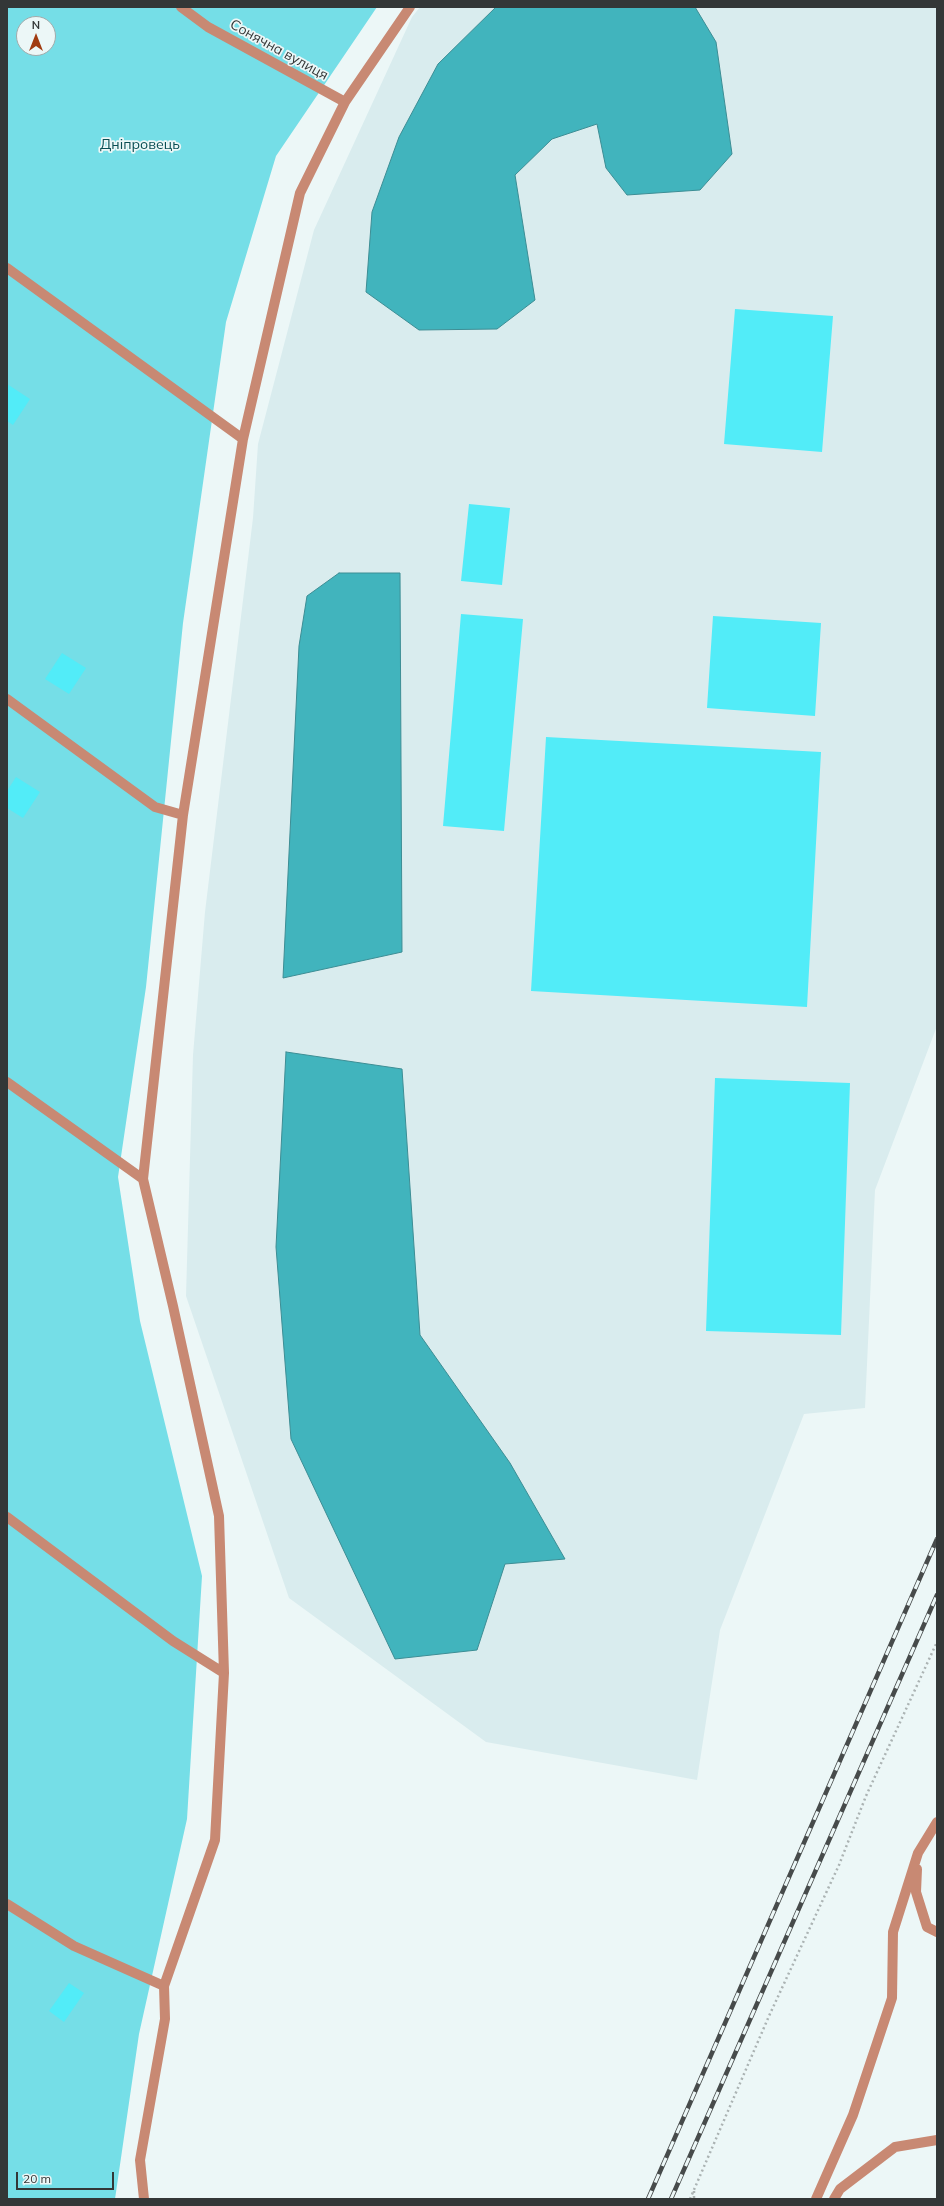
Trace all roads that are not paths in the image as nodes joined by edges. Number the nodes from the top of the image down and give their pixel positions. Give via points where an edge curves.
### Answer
1 (181, 7) edge
2 (410, 7) edge
3 (345, 102) junction
4 (7, 268) edge
5 (243, 439) junction
6 (7, 699) edge
7 (184, 814) junction
8 (7, 1082) edge
9 (143, 1179) junction
10 (7, 1517) edge
11 (224, 1673) junction
12 (937, 1822) edge
13 (918, 1853) junction
14 (7, 1904) edge
15 (937, 1932) edge
16 (164, 1986) junction
17 (937, 2140) edge
18 (144, 2199) edge
19 (816, 2199) edge
20 (834, 2199) edge

1 - 3 street, Сонячна вулиця via 208,27
2 - 3 street
3 - 5 street via 300,193
4 - 5 street
5 - 7 street
6 - 7 street via 155,807
7 - 9 street
8 - 9 street
9 - 11 street via 219,1516
10 - 11 street via 173,1641
11 - 16 street via 215,1840
12 - 13 street
13 - 15 street via 916,1892 927,1927
13 - 19 street via 893,1932 892,1998 853,2115
14 - 16 street via 74,1946
16 - 18 street via 165,2019 140,2160
17 - 20 street via 895,2147 840,2190

